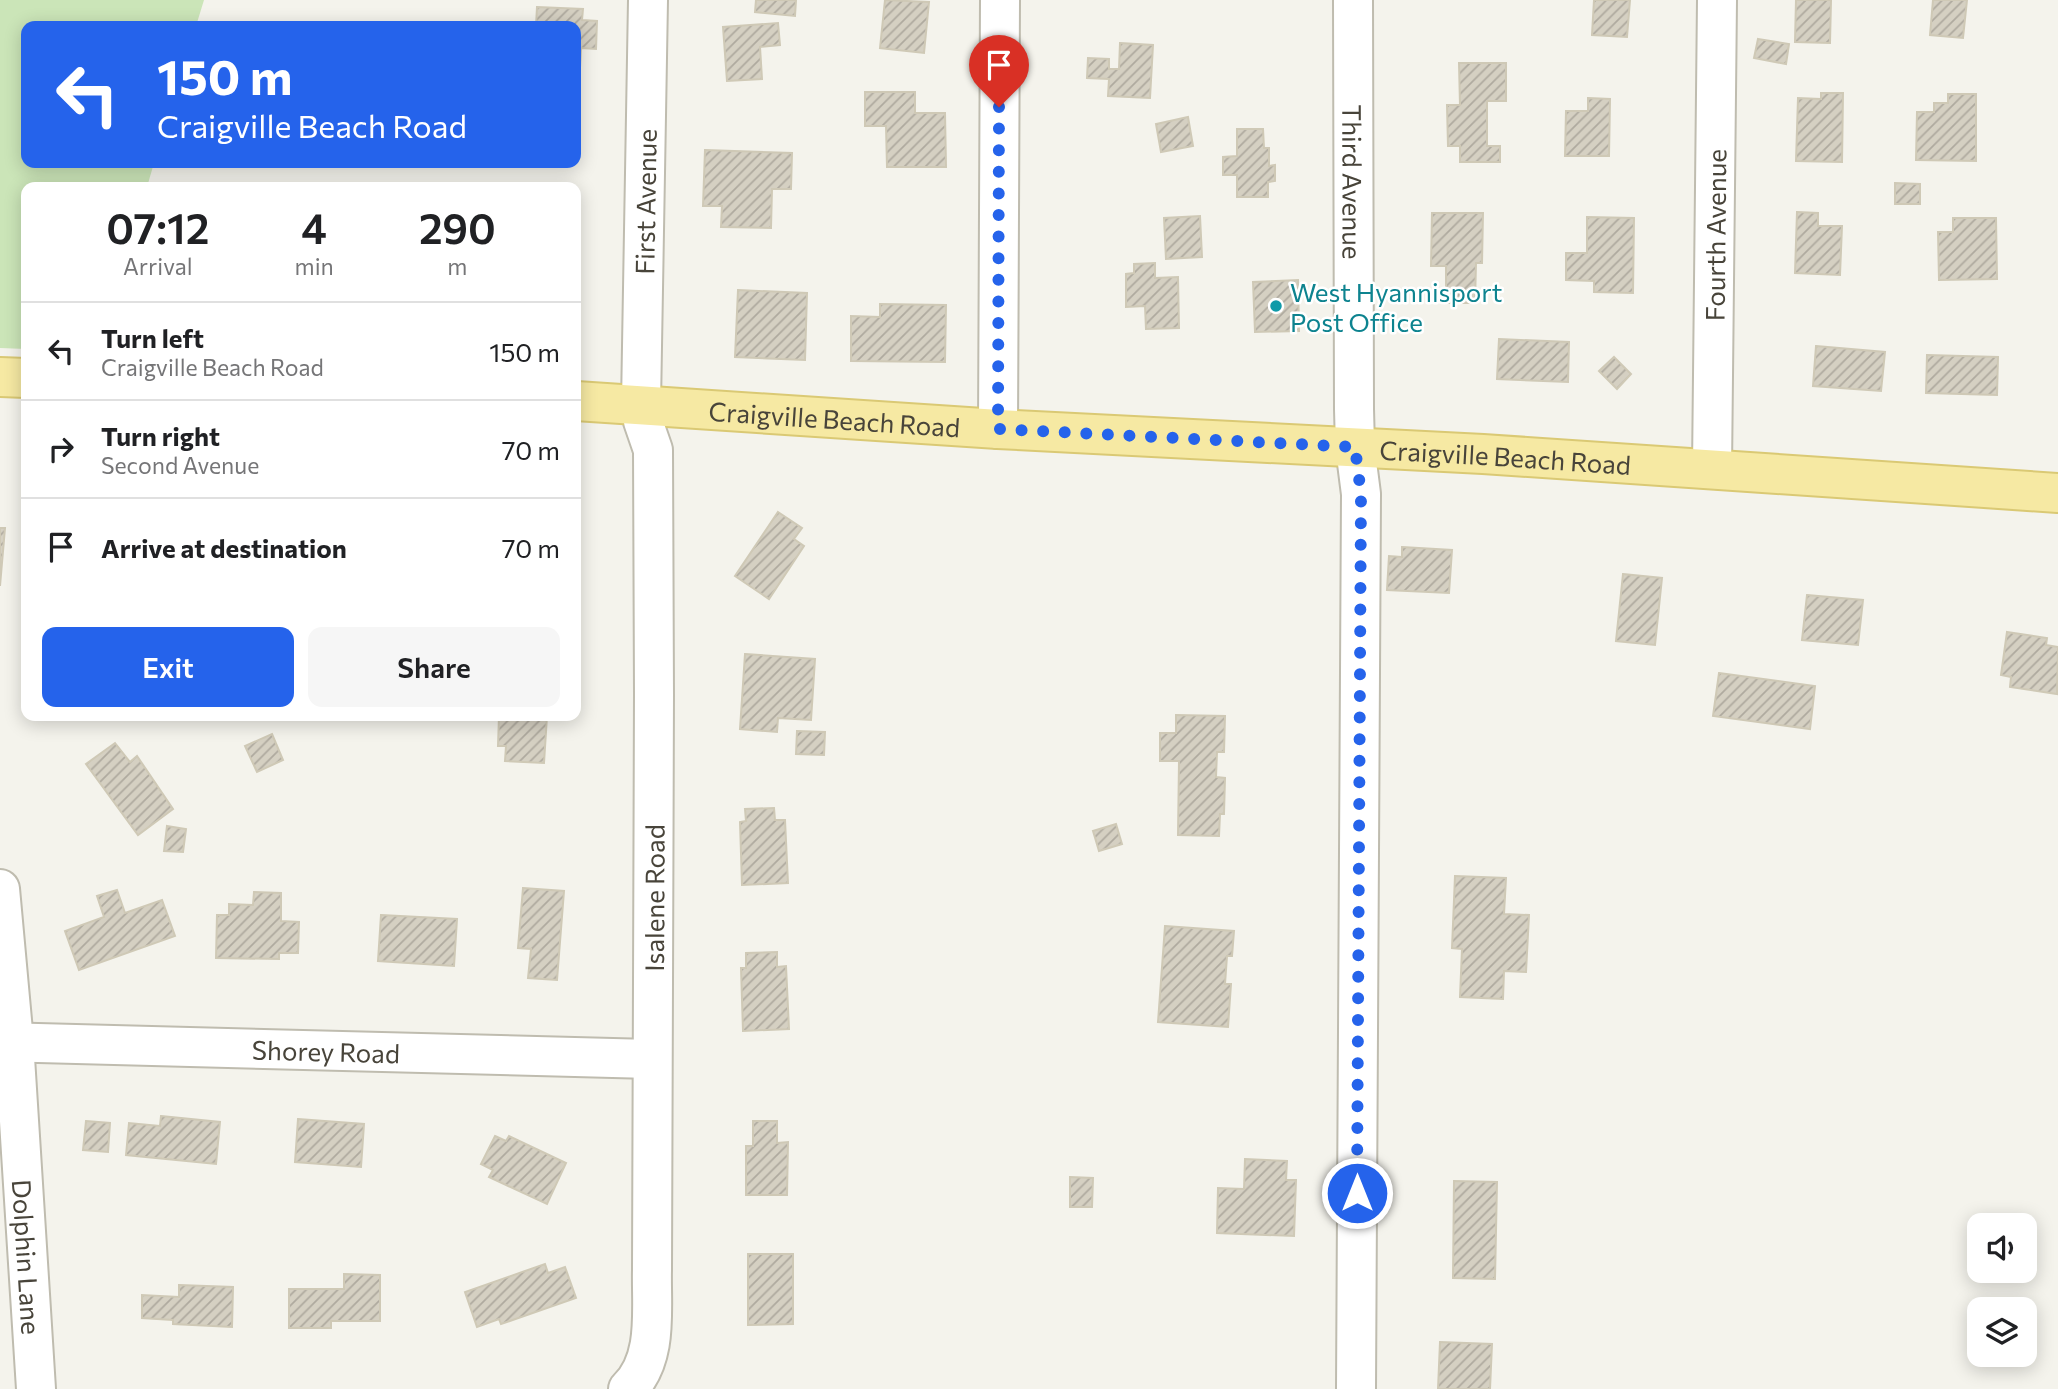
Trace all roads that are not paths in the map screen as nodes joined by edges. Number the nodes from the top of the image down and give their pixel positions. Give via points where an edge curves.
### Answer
1 (648, 0) edge
2 (1000, 0) edge
3 (1353, 0) edge
4 (1717, 0) edge
5 (0, 377) edge
6 (21, 378) edge
7 (581, 401) edge
8 (641, 404) junction
9 (998, 429) junction
10 (1355, 447) junction
11 (1712, 469) junction
12 (2058, 493) edge
13 (0, 889) edge
14 (7, 1042) edge
15 (651, 1059) junction
16 (36, 1389) edge
17 (628, 1389) edge
18 (1356, 1389) edge

1 - 8 street, First Avenue
2 - 9 street
3 - 10 street, Third Avenue
4 - 11 street, Fourth Avenue
5 - 6 main road
7 - 8 main road, Craigville Beach Road
8 - 9 main road, Craigville Beach Road
8 - 15 street, Isalene Road via 653,450
9 - 10 main road, Craigville Beach Road
10 - 11 main road, Craigville Beach Road
10 - 18 street, Third Avenue via 1361,494
11 - 12 main road, Craigville Beach Road
13 - 14 street, Dolphin Lane
14 - 15 street, Shorey Road
14 - 16 street, Dolphin Lane
15 - 17 street, Isalene Road via 651,1339 643,1368

